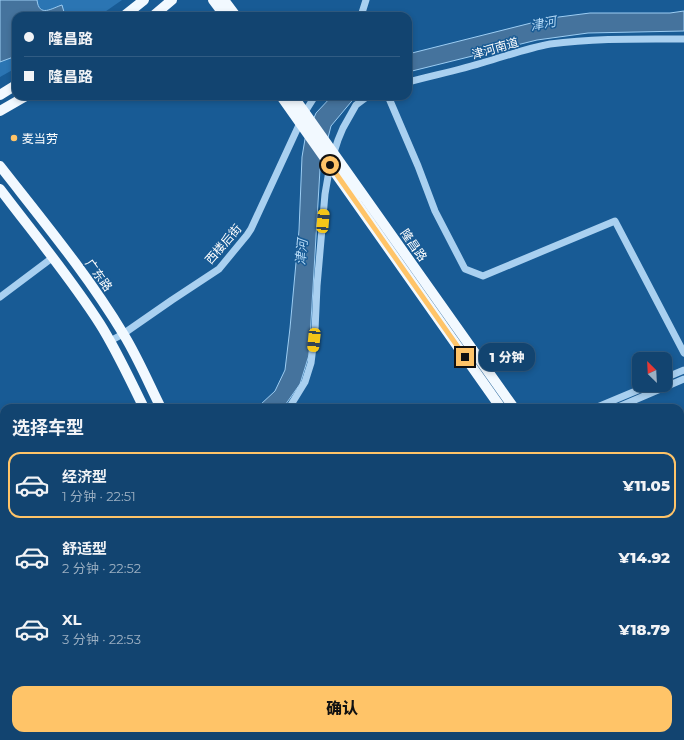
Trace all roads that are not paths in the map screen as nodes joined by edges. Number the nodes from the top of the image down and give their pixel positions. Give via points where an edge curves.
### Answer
1 (144, 0) edge
2 (172, 0) edge
3 (213, 0) edge
4 (224, 0) edge
5 (366, 0) edge
6 (129, 12) edge
7 (158, 12) edge
8 (222, 12) edge
9 (233, 12) edge
10 (362, 12) edge
11 (684, 40) edge
12 (412, 81) edge
13 (12, 88) edge
14 (0, 95) edge
15 (20, 100) edge
16 (285, 100) edge
17 (295, 100) edge
18 (313, 100) edge
19 (363, 100) edge
20 (390, 100) edge
21 (0, 112) edge
22 (304, 120) junction
23 (330, 157) junction
24 (0, 166) edge
25 (0, 189) edge
26 (52, 258) junction
27 (0, 297) edge
28 (123, 334) junction
29 (110, 341) junction
30 (684, 353) edge
31 (684, 370) edge
32 (672, 375) edge
33 (684, 379) edge
34 (633, 392) edge
35 (142, 404) edge
36 (159, 404) edge
37 (291, 404) edge
38 (498, 404) edge
39 (511, 404) edge
40 (605, 404) edge
41 (625, 404) edge

1 - 6 main road
2 - 7 main road
3 - 8 main road
4 - 9 main road
5 - 10 street
11 - 12 street, 津河南道 via 580,40 548,45
13 - 14 main road
15 - 21 main road
16 - 22 main road
17 - 22 main road, 隆昌路
18 - 22 street, 西楼后街
19 - 23 street via 348,117
20 - 30 street via 435,211 465,269 483,276 615,221
22 - 23 main road, 隆昌路
22 - 28 street, 西楼后街 via 251,229 229,258 219,269
23 - 37 street via 311,363 305,382
23 - 38 main road, 隆昌路
23 - 39 main road, 隆昌路
24 - 28 main road, 广东路 via 83,274
25 - 26 main road
26 - 27 street
26 - 29 main road
28 - 29 street, 西楼后街
28 - 36 main road, 广东路
29 - 35 main road
31 - 32 street
33 - 41 street
34 - 40 street

